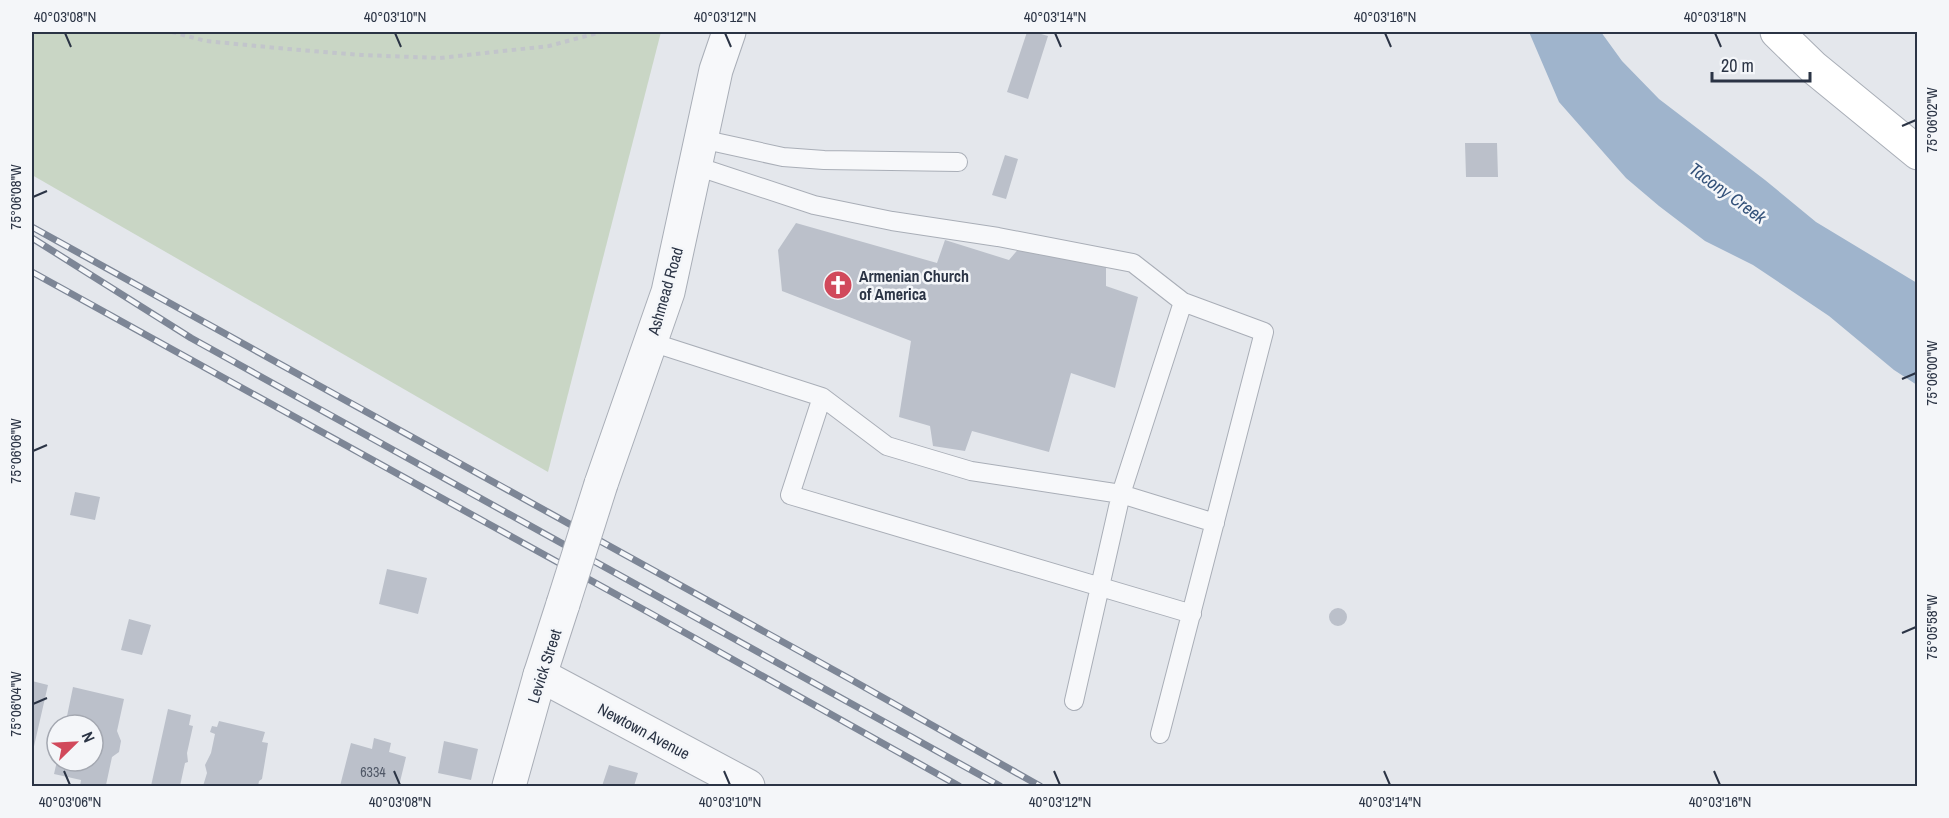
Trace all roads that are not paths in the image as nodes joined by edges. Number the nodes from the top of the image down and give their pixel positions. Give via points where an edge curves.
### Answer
1 (729, 32) edge
2 (1777, 32) edge
3 (698, 152) junction
4 (1917, 153) edge
5 (958, 162) dead end
6 (1183, 302) junction
7 (651, 342) junction
8 (822, 397) junction
9 (1121, 494) junction
10 (1215, 523) junction
11 (581, 545) joint
12 (1100, 586) junction
13 (1192, 614) junction
14 (540, 675) junction
15 (1074, 701) dead end
16 (1160, 734) dead end
17 (509, 786) edge
18 (748, 786) edge

1 - 3 street, Ashmead Road via 716,70
2 - 4 main road
3 - 5 lane via 824,160
3 - 6 lane via 814,205 1133,263
3 - 7 street, Ashmead Road via 668,292
6 - 9 lane
6 - 10 lane via 1264,332
7 - 8 lane
7 - 11 street, Ashmead Road, bridge
8 - 9 lane via 887,446 971,471
8 - 12 lane via 790,495
9 - 10 lane
9 - 12 lane
10 - 13 lane
11 - 14 street, Levick Street, bridge
12 - 13 lane
12 - 15 lane
13 - 16 lane
14 - 17 street, Levick Street
14 - 18 street, Newtown Avenue

